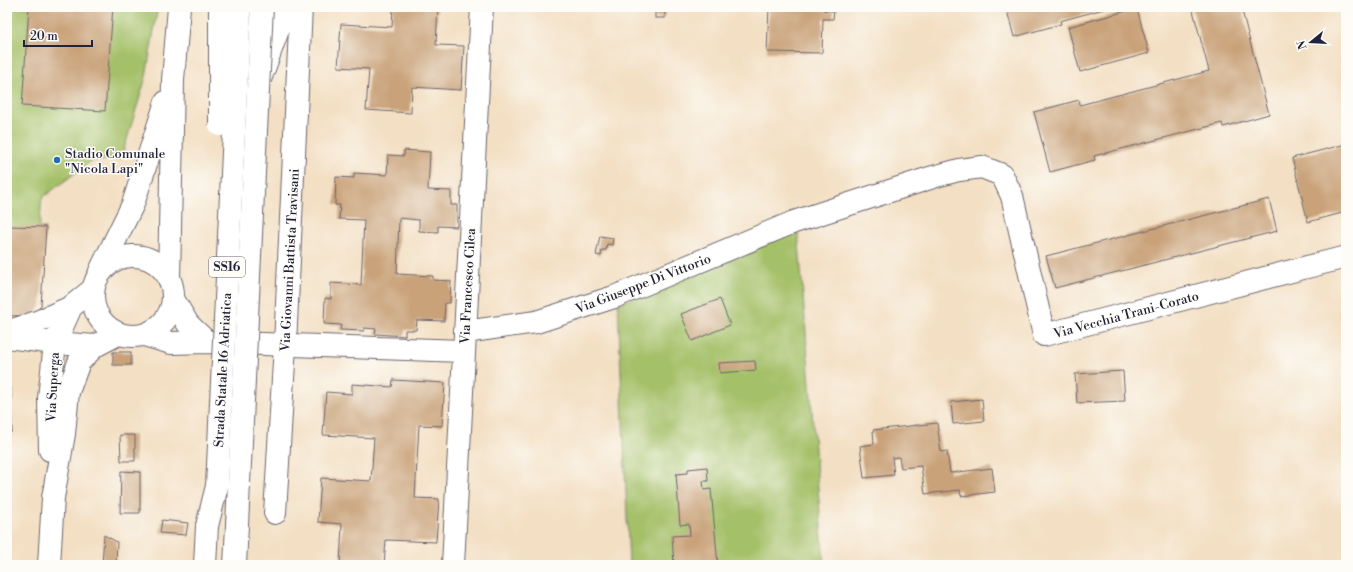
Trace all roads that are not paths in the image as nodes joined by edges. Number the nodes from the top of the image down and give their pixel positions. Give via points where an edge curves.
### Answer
1 (179, 7) edge
2 (220, 7) edge
3 (240, 7) edge
4 (262, 7) edge
5 (283, 7) edge
6 (301, 7) edge
7 (482, 7) edge
8 (173, 80) junction
9 (258, 88) junction
10 (794, 222) joint
11 (1346, 257) edge
12 (96, 281) junction
13 (171, 289) junction
14 (71, 307) junction
15 (7, 332) edge
16 (118, 334) junction
17 (144, 335) junction
18 (7, 337) edge
19 (207, 342) junction
20 (464, 342) junction
21 (55, 343) junction
22 (285, 345) junction
23 (95, 346) junction
24 (53, 498) junction
25 (275, 513) dead end
26 (207, 526) junction
27 (49, 565) edge
28 (205, 565) edge
29 (235, 565) edge
30 (453, 565) edge

1 - 8 main road, Via Superga
2 - 26 main road, SS16, bridge via 220,145 203,483
3 - 26 main road, Strada Statale 16 Adriatica / SS16, bridge via 217,486
4 - 9 main road, Strada Statale 16 Adriatica / SS16, bridge
5 - 9 main road, SS16, bridge via 283,16
6 - 22 main road, Via Giovanni Battista Travisani
7 - 20 main road, Via Francesco Cilea
8 - 12 main road, Via Superga via 133,204
8 - 13 main road, Via Superga
9 - 29 main road, Strada Statale 16 Adriatica / SS16, bridge
10 - 11 main road, Via Vecchia Trani-Corato via 959,170 982,167 1002,176 1012,196 1044,335
10 - 20 main road, Via Giuseppe Di Vittorio via 614,297
12 - 13 main road, Via Superga via 110,263 122,257 136,256 150,259 161,267
12 - 14 main road, Via Superga
12 - 16 main road via 93,303 98,316 106,327
13 - 17 main road, Via Superga via 170,311 164,322
13 - 19 main road via 188,324
14 - 15 main road
14 - 21 main road, Via Superga
16 - 17 main road, Via Superga via 131,337
16 - 23 main road, Via Superga
17 - 19 main road, Via Giuseppe Di Vittorio via 171,343
18 - 21 main road
19 - 22 main road, Via Giuseppe Di Vittorio
20 - 22 main road, Via Giuseppe Di Vittorio
20 - 30 main road, Via Francesco Cilea
21 - 23 main road
21 - 24 main road, Via Superga via 49,398
22 - 25 main road, Via Giovanni Battista Travisani
23 - 24 main road, Via Superga via 79,362 68,392
24 - 27 main road, Via Superga
26 - 28 main road, Strada Statale 16 Adriatica / SS16

